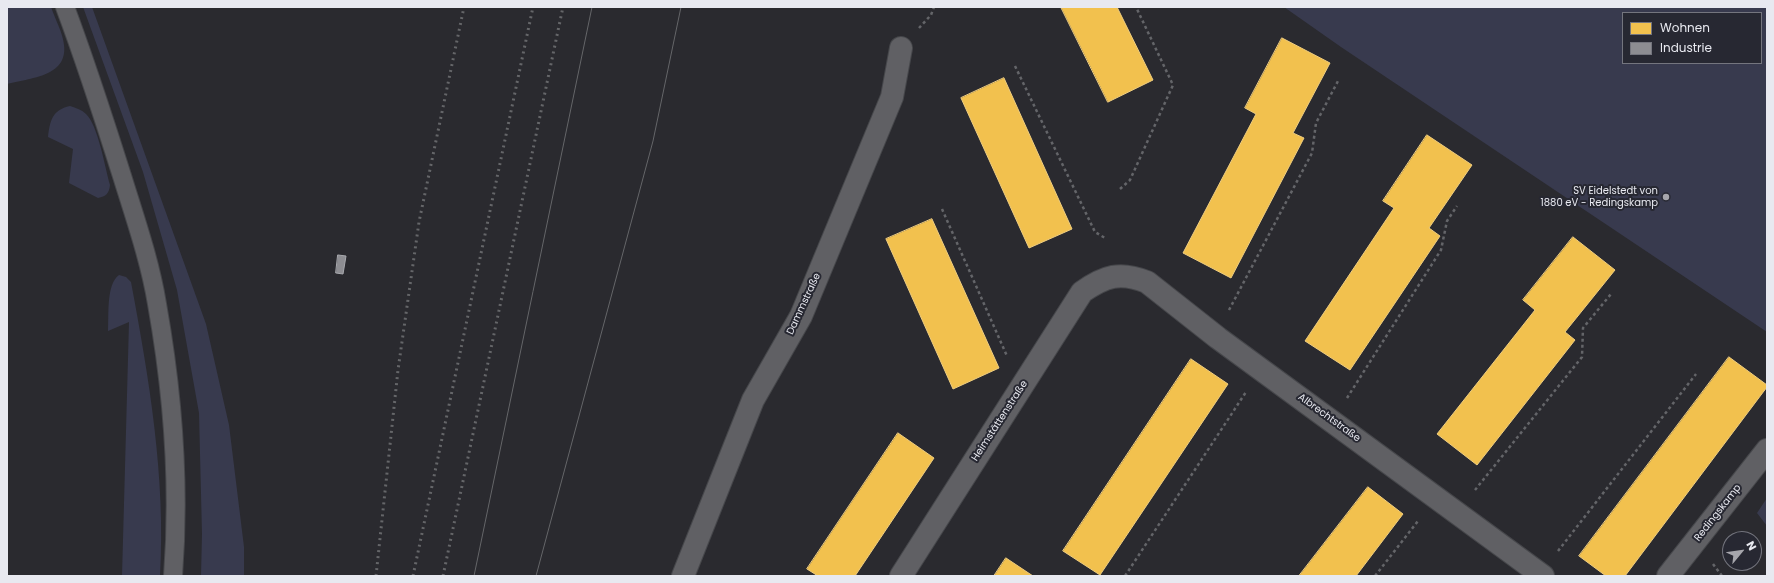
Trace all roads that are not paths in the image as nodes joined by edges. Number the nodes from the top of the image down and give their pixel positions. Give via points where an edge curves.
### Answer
1 (64, 7) edge
2 (901, 48) dead end
3 (1109, 277) joint
4 (1767, 450) edge
5 (174, 576) edge
6 (683, 576) edge
7 (900, 576) edge
8 (1543, 576) edge
9 (1668, 576) edge

1 - 5 lane via 89,72 136,220 157,303 169,381 175,466
2 - 6 street, Dammstraße via 892,97 801,316 753,400
3 - 7 street, Heimstättenstraße via 1082,292
3 - 8 street, Albrechtstraße via 1128,276 1147,282 1218,338
4 - 9 street, Redingskamp

